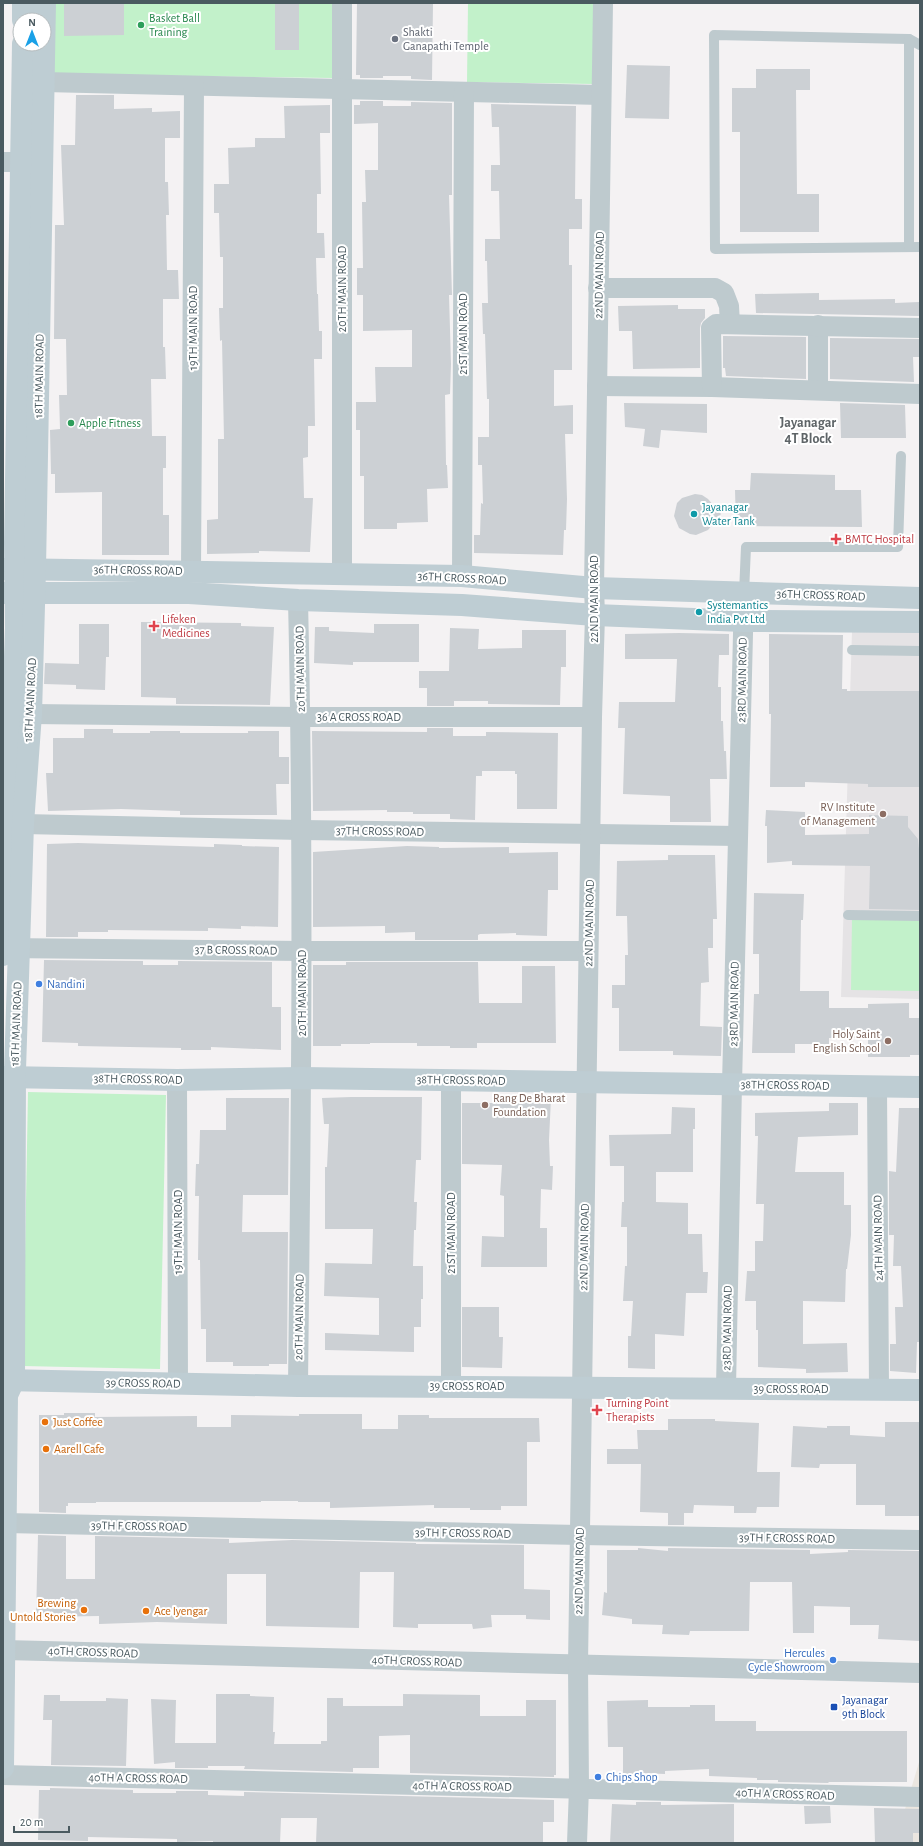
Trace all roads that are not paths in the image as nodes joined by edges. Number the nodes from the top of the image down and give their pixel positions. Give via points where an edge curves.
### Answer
1 (45, 3) edge
2 (342, 3) edge
3 (603, 3) edge
4 (909, 39) junction
5 (920, 45) edge
6 (22, 52) edge
7 (44, 82) junction
8 (194, 86) junction
9 (341, 89) junction
10 (464, 92) junction
11 (601, 95) junction
12 (12, 162) edge
13 (909, 247) junction
14 (920, 247) edge
15 (598, 288) junction
16 (730, 324) junction
17 (818, 325) junction
18 (920, 328) edge
19 (597, 386) junction
20 (712, 387) junction
21 (818, 390) junction
22 (920, 394) edge
23 (902, 456) dead end
24 (18, 569) edge
25 (191, 571) junction
26 (342, 575) junction
27 (462, 576) junction
28 (594, 588) junction
29 (18, 593) edge
30 (744, 593) junction
31 (920, 598) edge
32 (298, 600) junction
33 (595, 615) junction
34 (743, 621) junction
35 (920, 622) edge
36 (852, 650) dead end
37 (920, 651) edge
38 (16, 714) edge
39 (301, 717) junction
40 (592, 717) junction
41 (10, 824) edge
42 (301, 830) junction
43 (590, 834) junction
44 (738, 836) junction
45 (848, 915) dead end
46 (920, 916) edge
47 (7, 949) edge
48 (302, 951) junction
49 (588, 951) junction
50 (9, 1077) edge
51 (302, 1078) junction
52 (177, 1080) junction
53 (451, 1080) junction
54 (586, 1082) junction
55 (732, 1084) junction
56 (877, 1087) junction
57 (920, 1087) edge
58 (178, 1384) junction
59 (7, 1386) edge
60 (298, 1386) junction
61 (451, 1386) junction
62 (582, 1387) junction
63 (726, 1388) junction
64 (880, 1389) junction
65 (920, 1390) edge
66 (5, 1523) junction
67 (579, 1535) junction
68 (920, 1540) edge
69 (4, 1650) junction
70 (578, 1665) junction
71 (920, 1673) edge
72 (3, 1768) edge
73 (3, 1775) edge
74 (579, 1788) junction
75 (920, 1797) edge
76 (577, 1843) edge

1 - 7 street, 18TH MAIN ROAD
2 - 9 street, 20TH MAIN ROAD
3 - 11 street, 22ND MAIN ROAD
4 - 5 lane
4 - 13 lane
4 - 13 lane via 714,35 716,249
6 - 12 street, 18TH MAIN ROAD
7 - 8 street
7 - 24 street, 18TH MAIN ROAD
8 - 9 street
8 - 25 street, 19TH MAIN ROAD
9 - 10 street
9 - 26 street, 20TH MAIN ROAD
10 - 11 street
10 - 27 street, 21ST MAIN ROAD
11 - 15 street, 22ND MAIN ROAD
12 - 24 street, 18TH MAIN ROAD
13 - 14 lane
15 - 16 street via 715,288 724,293 729,306
15 - 19 street, 22ND MAIN ROAD
16 - 17 street
16 - 20 street via 716,324 711,328
17 - 18 street
17 - 21 street
19 - 20 street
19 - 28 street, 22ND MAIN ROAD
20 - 21 street
21 - 22 street
23 - 30 lane via 898,546 746,546
24 - 25 street, 36TH CROSS ROAD
24 - 29 street, 18TH MAIN ROAD
25 - 26 street, 36TH CROSS ROAD
26 - 27 street, 36TH CROSS ROAD
27 - 28 street, 36TH CROSS ROAD
28 - 30 street, 36TH CROSS ROAD
28 - 33 street, 22ND MAIN ROAD
29 - 32 street, 36TH CROSS ROAD via 189,594
29 - 38 street, 18TH MAIN ROAD
30 - 31 street, 36TH CROSS ROAD
30 - 34 street, 23RD MAIN ROAD
32 - 33 street, 36TH CROSS ROAD via 462,605
32 - 39 street, 20TH MAIN ROAD
33 - 34 street, 36TH CROSS ROAD
33 - 40 street, 22ND MAIN ROAD
34 - 35 street, 36TH CROSS ROAD
34 - 44 street, 23RD MAIN ROAD
36 - 37 lane
38 - 39 street, 36 A CROSS ROAD
38 - 41 street, 18TH MAIN ROAD
39 - 40 street, 36 A CROSS ROAD
39 - 42 street, 20TH MAIN ROAD
40 - 43 street, 22ND MAIN ROAD
41 - 42 street, 37TH CROSS ROAD
41 - 47 street, 18TH MAIN ROAD
42 - 43 street, 37TH CROSS ROAD
42 - 48 street, 20TH MAIN ROAD
43 - 44 street, 37TH CROSS ROAD
43 - 49 street, 22ND MAIN ROAD
44 - 55 street, 23RD MAIN ROAD
45 - 46 lane
47 - 48 street, 37 B CROSS ROAD
47 - 50 street, 18TH MAIN ROAD
48 - 49 street, 37 B CROSS ROAD
48 - 51 street, 20TH MAIN ROAD
49 - 54 street, 22ND MAIN ROAD
50 - 52 street, 38TH CROSS ROAD
50 - 59 street, 18TH MAIN ROAD
51 - 52 street, 38TH CROSS ROAD
51 - 53 street, 38TH CROSS ROAD
51 - 60 street, 20TH MAIN ROAD
52 - 58 street, 19TH MAIN ROAD
53 - 54 street, 38TH CROSS ROAD
53 - 61 street, 21ST MAIN ROAD
54 - 55 street, 38TH CROSS ROAD
54 - 62 street, 22ND MAIN ROAD
55 - 56 street, 38TH CROSS ROAD
55 - 63 street, 23RD MAIN ROAD
56 - 57 street, 38TH CROSS ROAD
56 - 64 street, 24TH MAIN ROAD
58 - 59 street, 39 CROSS ROAD
58 - 60 street, 39 CROSS ROAD
59 - 66 street, 18TH MAIN ROAD
60 - 61 street, 39 CROSS ROAD
61 - 62 street, 39 CROSS ROAD
62 - 63 street, 39 CROSS ROAD
62 - 67 street, 22ND MAIN ROAD
63 - 64 street, 39 CROSS ROAD
64 - 65 street, 39 CROSS ROAD
66 - 67 street, 39TH F CROSS ROAD
66 - 69 street, 18TH MAIN ROAD
67 - 68 street, 39TH F CROSS ROAD
67 - 70 street, 22ND MAIN ROAD
69 - 70 street, 40TH CROSS ROAD
69 - 72 street, 18TH MAIN ROAD
70 - 71 street, 40TH CROSS ROAD
70 - 74 street, 22ND MAIN ROAD
73 - 74 street, 40TH A CROSS ROAD
74 - 75 street, 40TH A CROSS ROAD
74 - 76 street, 22ND MAIN ROAD

